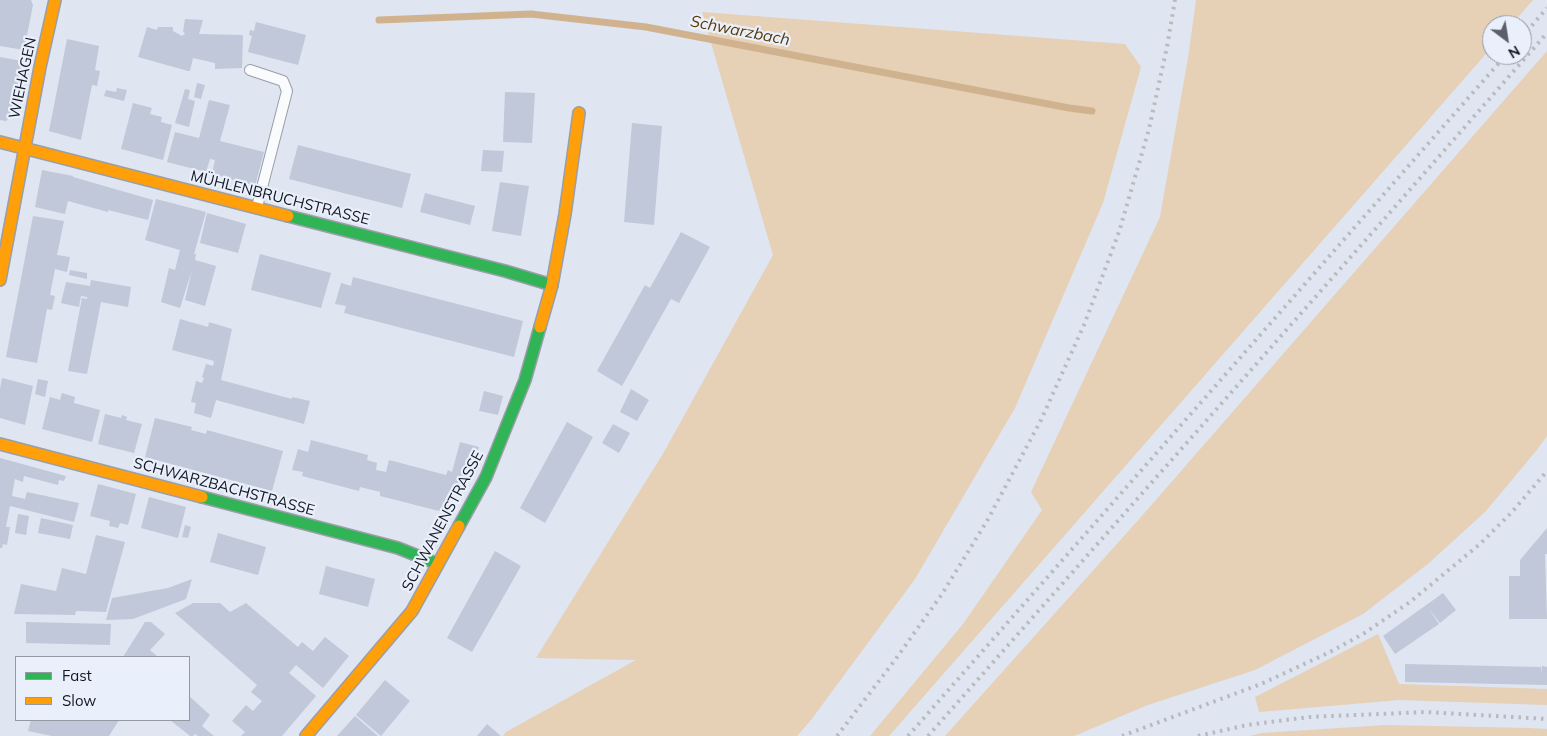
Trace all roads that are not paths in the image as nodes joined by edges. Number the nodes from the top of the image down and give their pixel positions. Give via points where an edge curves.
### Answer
1 (55, 0) edge
2 (250, 70) dead end
3 (579, 113) dead end
4 (0, 142) edge
5 (24, 148) junction
6 (257, 208) junction
7 (0, 280) edge
8 (552, 285) junction
9 (0, 444) edge
10 (438, 564) junction
11 (306, 736) edge

1 - 5 street, WIEHAGEN
2 - 6 lane via 283,81 287,91
3 - 8 street, SCHWANENSTRASSE
4 - 5 street, MÜHLENBRUCHSTRASSE
5 - 6 street, MÜHLENBRUCHSTRASSE
5 - 7 street, WIEHAGEN
6 - 8 street, MÜHLENBRUCHSTRASSE
8 - 10 street, SCHWANENSTRASSE via 525,380 486,477
9 - 10 street, SCHWARZBACHSTRASSE via 398,548
10 - 11 street, SCHWANENSTRASSE via 412,612

